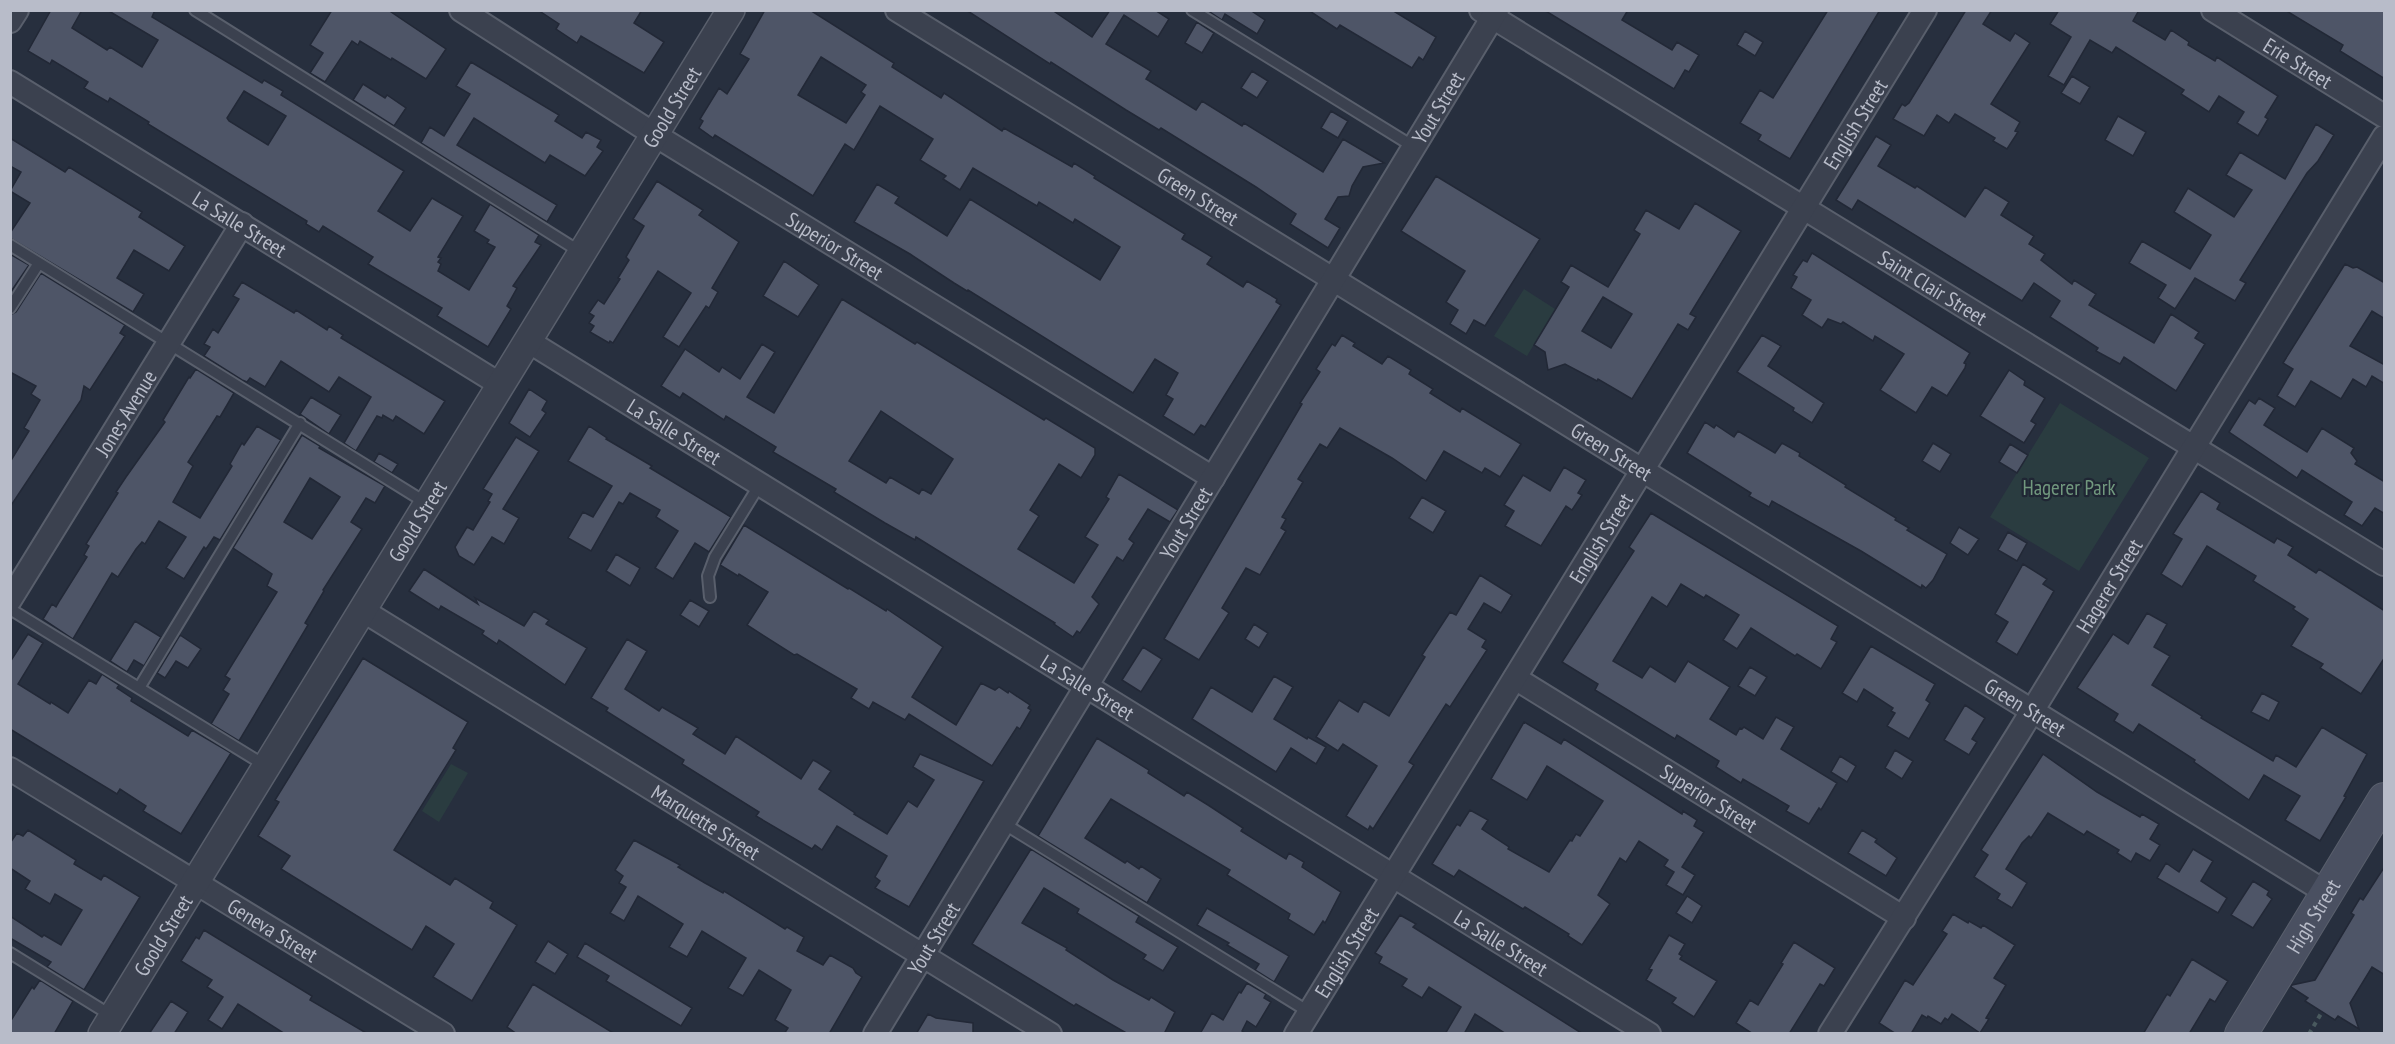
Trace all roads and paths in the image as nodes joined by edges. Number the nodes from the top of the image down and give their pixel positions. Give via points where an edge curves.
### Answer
1 (17, 10) edge
2 (195, 10) edge
3 (461, 10) edge
4 (731, 10) edge
5 (897, 10) edge
6 (1192, 10) edge
7 (1924, 10) edge
8 (2213, 10) edge
9 (1491, 13) edge
10 (10, 21) edge
11 (10, 82) edge
12 (2385, 116) edge
13 (655, 135) junction
14 (2385, 136) edge
15 (1414, 147) junction
16 (1804, 207) junction
17 (242, 224) junction
18 (10, 245) edge
19 (582, 253) junction
20 (39, 262) junction
21 (1334, 280) junction
22 (10, 308) edge
23 (528, 341) junction
24 (169, 343) junction
25 (501, 384) junction
26 (300, 423) junction
27 (2194, 447) junction
28 (1642, 470) junction
29 (1213, 478) junction
30 (759, 484) junction
31 (428, 504) junction
32 (2385, 564) edge
33 (710, 597) dead end
34 (10, 600) edge
35 (10, 609) edge
36 (362, 610) junction
37 (1515, 678) junction
38 (1086, 685) junction
39 (139, 687) junction
40 (2031, 712) junction
41 (267, 766) junction
42 (10, 769) edge
43 (2385, 799) edge
44 (1003, 824) junction
45 (1393, 875) junction
46 (195, 882) junction
47 (2327, 893) junction
48 (1904, 918) junction
49 (10, 953) edge
50 (922, 955) junction
51 (1309, 1012) junction
52 (2322, 1012) dead end
53 (107, 1025) edge
54 (2245, 1032) edge
55 (443, 1034) edge
56 (875, 1034) edge
57 (1050, 1034) edge
58 (1296, 1034) edge
59 (1649, 1034) edge
60 (1830, 1034) edge
61 (2309, 1034) edge

1 - 10 street
2 - 19 lane
3 - 13 street, Superior Street
4 - 13 street, Goold Street
5 - 21 street, Green Street
6 - 15 lane
7 - 16 street, English Street
8 - 12 street, Erie Street
9 - 15 street, Yout Street
9 - 16 street, Saint Clair Street
11 - 17 street, La Salle Street
13 - 19 street, Goold Street
13 - 29 street, Superior Street
14 - 27 street, Hagerer Street
15 - 21 street, Yout Street
16 - 27 street, Saint Clair Street
16 - 28 street, English Street
17 - 24 street, Jones Avenue
17 - 25 street, La Salle Street
18 - 20 lane
19 - 23 street, Goold Street
20 - 22 lane
20 - 24 lane
21 - 28 street, Green Street
21 - 29 street, Yout Street
23 - 25 street, Goold Street
23 - 30 street, La Salle Street
24 - 26 lane
24 - 34 street, Jones Avenue
25 - 31 street, Goold Street
26 - 31 lane
26 - 39 lane
27 - 32 street, Saint Clair Street
27 - 40 street, Hagerer Street
28 - 37 street, English Street
28 - 40 street, Green Street
29 - 38 street, Yout Street
30 - 33 lane via 715,557 708,576
30 - 38 street, La Salle Street
31 - 36 street, Goold Street
35 - 39 lane
36 - 41 street, Goold Street
36 - 50 street, Marquette Street
37 - 45 street, English Street
37 - 48 street, Superior Street
38 - 44 street, Yout Street
38 - 45 street, La Salle Street
39 - 41 lane
40 - 47 street, Green Street
40 - 48 street, Hagerer Street
41 - 46 street, Goold Street
42 - 46 street, Geneva Street
43 - 47 main road, High Street
44 - 50 street, Yout Street
44 - 51 lane
45 - 51 street, English Street
45 - 59 street, La Salle Street
46 - 53 street, Goold Street
46 - 55 street, Geneva Street
47 - 54 main road, High Street
48 - 60 street, Hagerer Street
49 - 53 lane
50 - 56 street, Yout Street
50 - 57 street, Marquette Street
51 - 58 street, English Street
52 - 61 path

